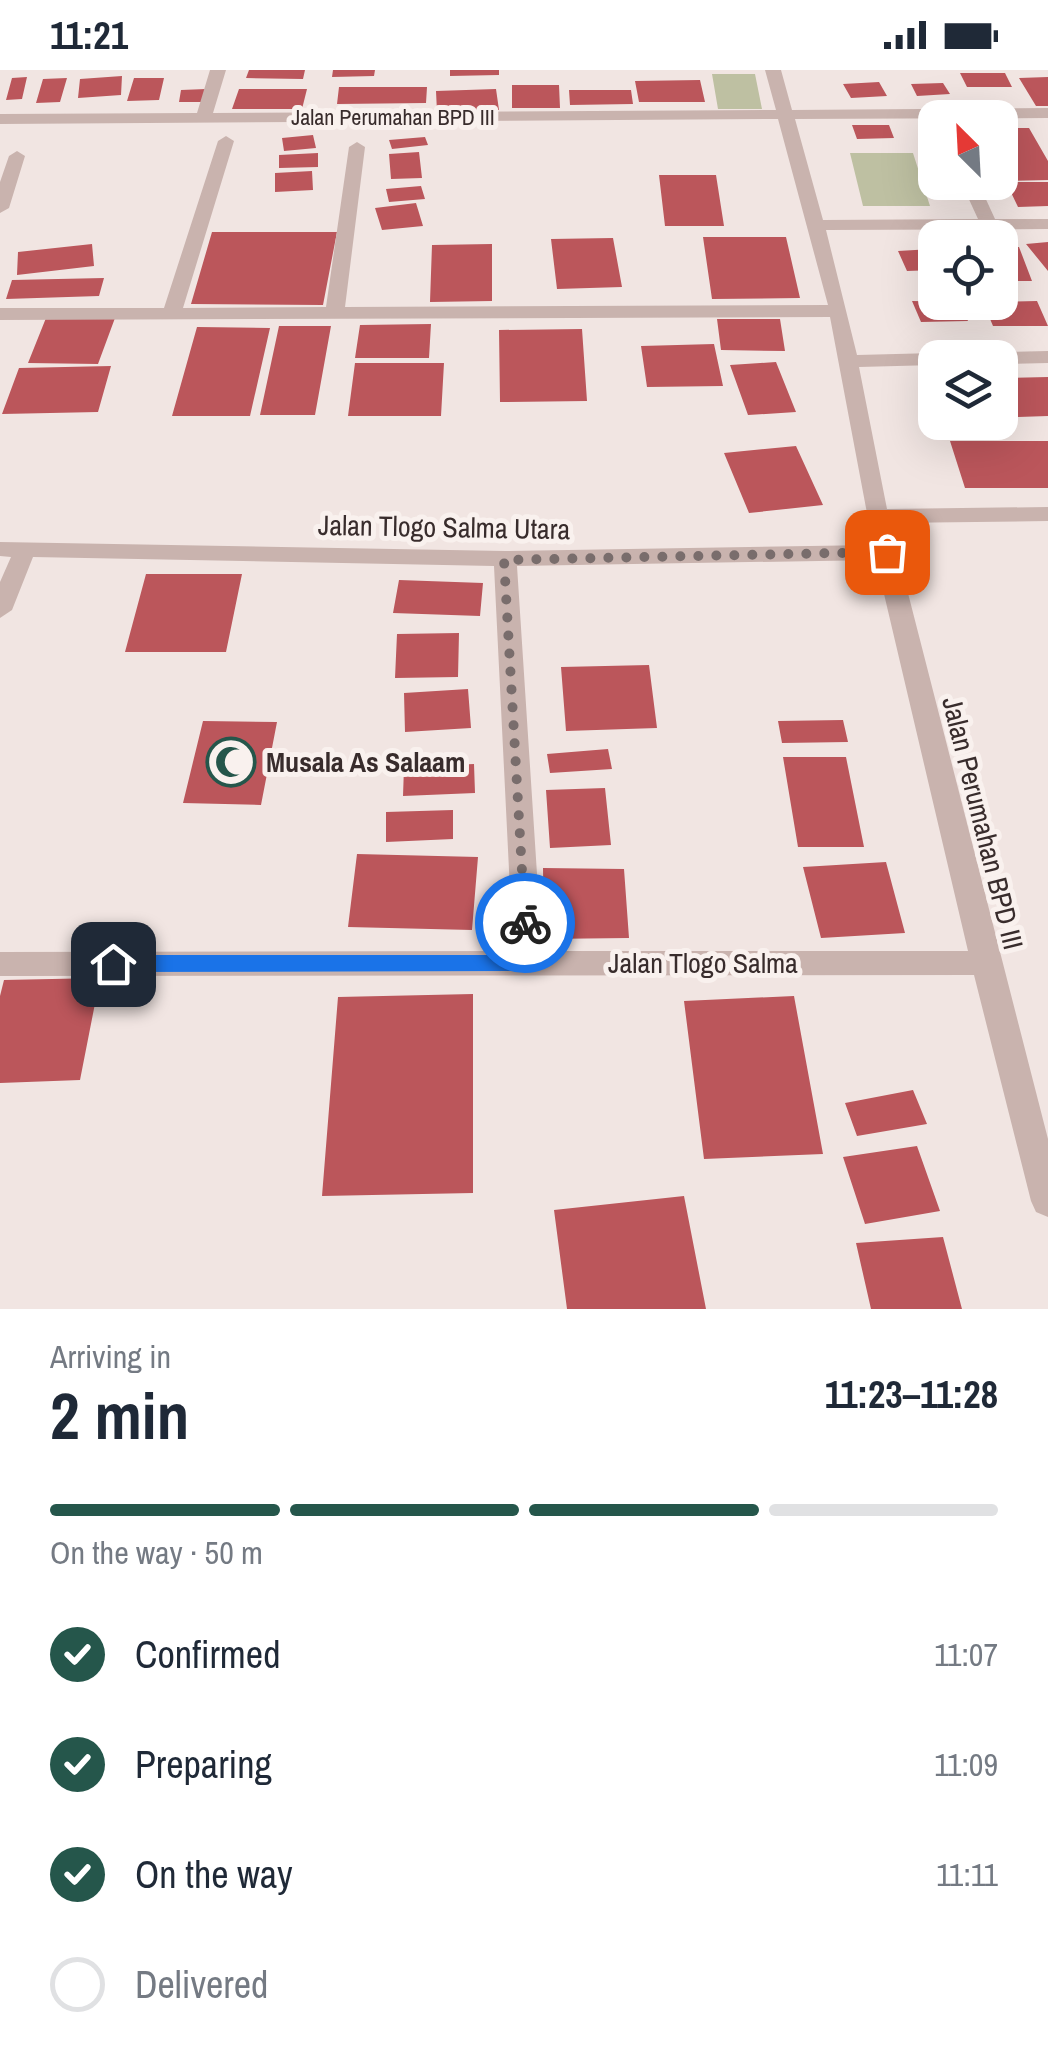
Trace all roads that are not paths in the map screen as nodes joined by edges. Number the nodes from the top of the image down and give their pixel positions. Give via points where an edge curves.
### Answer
1 (218, 70) edge
2 (773, 70) edge
3 (1048, 113) edge
4 (1018, 114) edge
5 (785, 115) junction
6 (918, 116) edge
7 (0, 118) edge
8 (204, 118) junction
9 (226, 141) dead end
10 (357, 147) dead end
11 (17, 156) dead end
12 (0, 208) edge
13 (918, 224) edge
14 (1018, 224) edge
15 (1048, 224) edge
16 (815, 225) junction
17 (839, 311) junction
18 (335, 313) junction
19 (0, 314) edge
20 (171, 314) junction
21 (1048, 357) edge
22 (1018, 358) edge
23 (918, 359) edge
24 (846, 361) junction
25 (1048, 514) edge
26 (877, 516) junction
27 (12, 549) edge
28 (887, 552) junction
29 (504, 560) junction
30 (0, 610) edge
31 (528, 963) junction
32 (986, 963) junction
33 (0, 964) edge
34 (1048, 1201) edge

1 - 8 street
2 - 5 street, Jalan Perumahan BPD III
3 - 4 street
5 - 6 street
5 - 8 street, Jalan Perumahan BPD III
5 - 16 street, Jalan Perumahan BPD III
7 - 8 street, Jalan Perumahan BPD III
9 - 20 street
10 - 18 street
11 - 12 street
13 - 16 street
14 - 15 street
16 - 17 street, Jalan Perumahan BPD III
17 - 18 street
17 - 24 street, Jalan Perumahan BPD III
18 - 20 street
19 - 20 street
21 - 22 street
23 - 24 street
24 - 26 street, Jalan Perumahan BPD III
25 - 26 street
26 - 28 street, Jalan Perumahan BPD III
27 - 29 street, Jalan Tlogo Salma Utara
27 - 30 street
28 - 29 street, Jalan Tlogo Salma Utara
28 - 32 street, Jalan Perumahan BPD III
29 - 31 street
31 - 32 street, Jalan Tlogo Salma
31 - 33 street, Jalan Tlogo Salma
32 - 34 street, Jalan Perumahan BPD III

